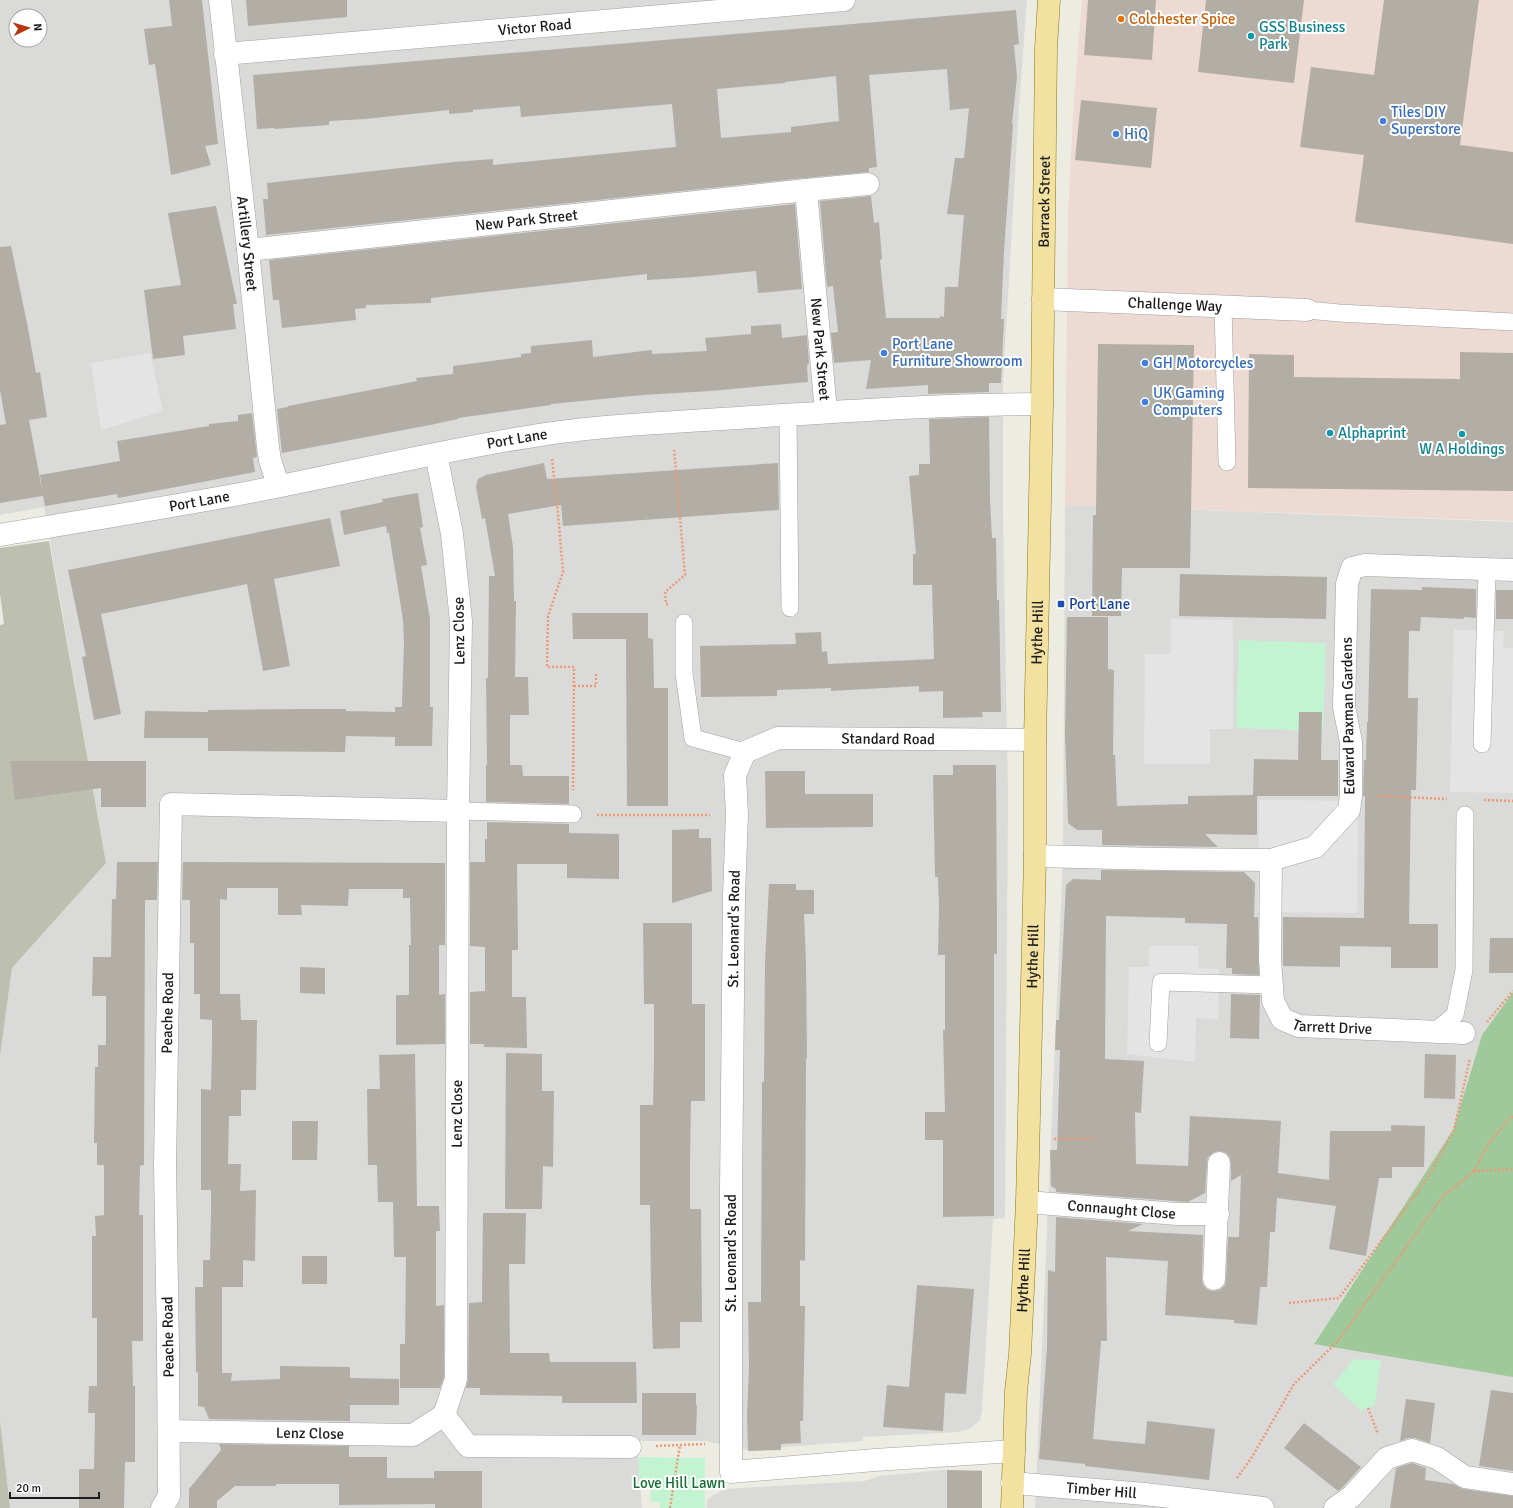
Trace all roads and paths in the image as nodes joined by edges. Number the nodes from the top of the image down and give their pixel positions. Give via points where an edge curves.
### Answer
1 (220, 0) edge
2 (844, 0) edge
3 (1050, 0) edge
4 (225, 54) junction
5 (868, 184) dead end
6 (806, 190) junction
7 (248, 250) junction
8 (1044, 299) junction
9 (1223, 306) junction
10 (1307, 310) joint
11 (1513, 322) edge
12 (1042, 404) junction
13 (826, 412) junction
14 (788, 415) junction
15 (672, 422) junction
16 (548, 434) junction
17 (436, 454) junction
18 (1227, 462) dead end
19 (278, 485) junction
20 (0, 534) edge
21 (1487, 570) junction
22 (1513, 570) edge
23 (666, 604) dead end
24 (790, 608) dead end
25 (684, 623) dead end
26 (596, 674) dead end
27 (574, 686) junction
28 (1035, 740) junction
29 (1482, 744) dead end
30 (745, 752) junction
31 (1351, 795) junction
32 (1452, 799) dead end
33 (1482, 800) dead end
34 (1513, 801) edge
35 (458, 811) junction
36 (573, 814) junction
37 (737, 815) junction
38 (1466, 815) dead end
39 (1035, 856) junction
40 (1271, 860) junction
41 (1272, 985) junction
42 (1513, 991) edge
43 (1485, 1024) dead end
44 (1434, 1032) junction
45 (1464, 1033) dead end
46 (1158, 1043) dead end
47 (1470, 1057) dead end
48 (1513, 1116) edge
49 (1098, 1139) dead end
50 (1028, 1140) junction
51 (1219, 1163) dead end
52 (1513, 1169) edge
53 (1474, 1171) junction
54 (1027, 1202) junction
55 (1218, 1214) junction
56 (1214, 1279) dead end
57 (1289, 1303) dead end
58 (444, 1415) junction
59 (169, 1431) junction
60 (730, 1444) junction
61 (680, 1445) junction
62 (630, 1447) joint
63 (1014, 1451) junction
64 (1012, 1483) junction
65 (1513, 1484) edge
66 (1217, 1506) edge
67 (162, 1508) edge
68 (670, 1508) edge
69 (1012, 1508) edge
70 (1263, 1508) edge
71 (1335, 1508) edge

1 - 4 street, Artillery Street
2 - 4 street, Victor Road
3 - 8 main road, Barrack Street via 1046,48
4 - 7 street, Artillery Street
5 - 6 street, New Park Street
6 - 7 street, New Park Street
6 - 13 street, New Park Street
7 - 19 street, Artillery Street via 268,447
8 - 9 street, Challenge Way
8 - 12 main road, Barrack Street
9 - 10 street, Challenge Way
9 - 18 lane
10 - 11 lane
12 - 13 street, Port Lane
12 - 28 main road, Hythe Hill
13 - 14 street, Port Lane
14 - 15 street, Port Lane
14 - 24 lane
15 - 16 street, Port Lane
15 - 23 path via 685,575 665,592
16 - 17 street, Port Lane
16 - 27 path via 563,572 548,616 547,667 574,667
17 - 19 street, Port Lane
17 - 35 street, Lenz Close via 452,534 462,621
19 - 20 street, Port Lane via 115,516
21 - 22 street, Edward Paxman Gardens
21 - 29 lane
21 - 31 street, Edward Paxman Gardens via 1365,565 1352,568 1347,584 1344,707 1351,742
25 - 30 lane via 684,674 693,738
26 - 27 path via 596,686
27 - 36 path
28 - 30 street, Standard Road via 778,738
28 - 39 main road, Hythe Hill
30 - 37 street, St. Leonard's Road via 735,774
31 - 32 path
31 - 40 street, Edward Paxman Gardens via 1349,810 1315,847
33 - 34 path
35 - 36 lane
35 - 58 street, Lenz Close via 456,1379
35 - 59 street, Peache Road via 171,804 165,1165
36 - 37 path
37 - 60 street, St. Leonard's Road via 734,895
38 - 44 lane via 1464,970 1455,1015
39 - 40 street, Edward Paxman Gardens
39 - 50 main road, Hythe Hill
40 - 41 street, Tarrett Drive
41 - 44 street, Tarrett Drive via 1273,1001 1282,1019 1298,1026
41 - 46 lane via 1161,982
42 - 43 path
44 - 45 street, Tarrett Drive
47 - 57 path via 1454,1130 1427,1179 1339,1298
48 - 53 path via 1486,1146
49 - 50 path
50 - 54 main road, Hythe Hill
51 - 55 street
52 - 53 path
53 - 66 path via 1444,1195 1337,1342 1294,1384 1252,1457
54 - 55 street, Connaught Close via 1177,1214
54 - 63 main road, Hythe Hill
55 - 56 street
58 - 59 street, Lenz Close via 413,1435
58 - 62 street via 468,1446
59 - 67 street, Peache Road via 169,1496
60 - 61 path
60 - 63 street, St. Leonard's Road via 731,1472
61 - 62 path
61 - 68 path
63 - 64 main road, Hythe Hill
64 - 66 street, Timber Hill via 1138,1494
64 - 69 main road, Hythe Hill
65 - 71 street via 1465,1477 1437,1458 1412,1450 1387,1458 1351,1497
66 - 70 street, Timber Hill

